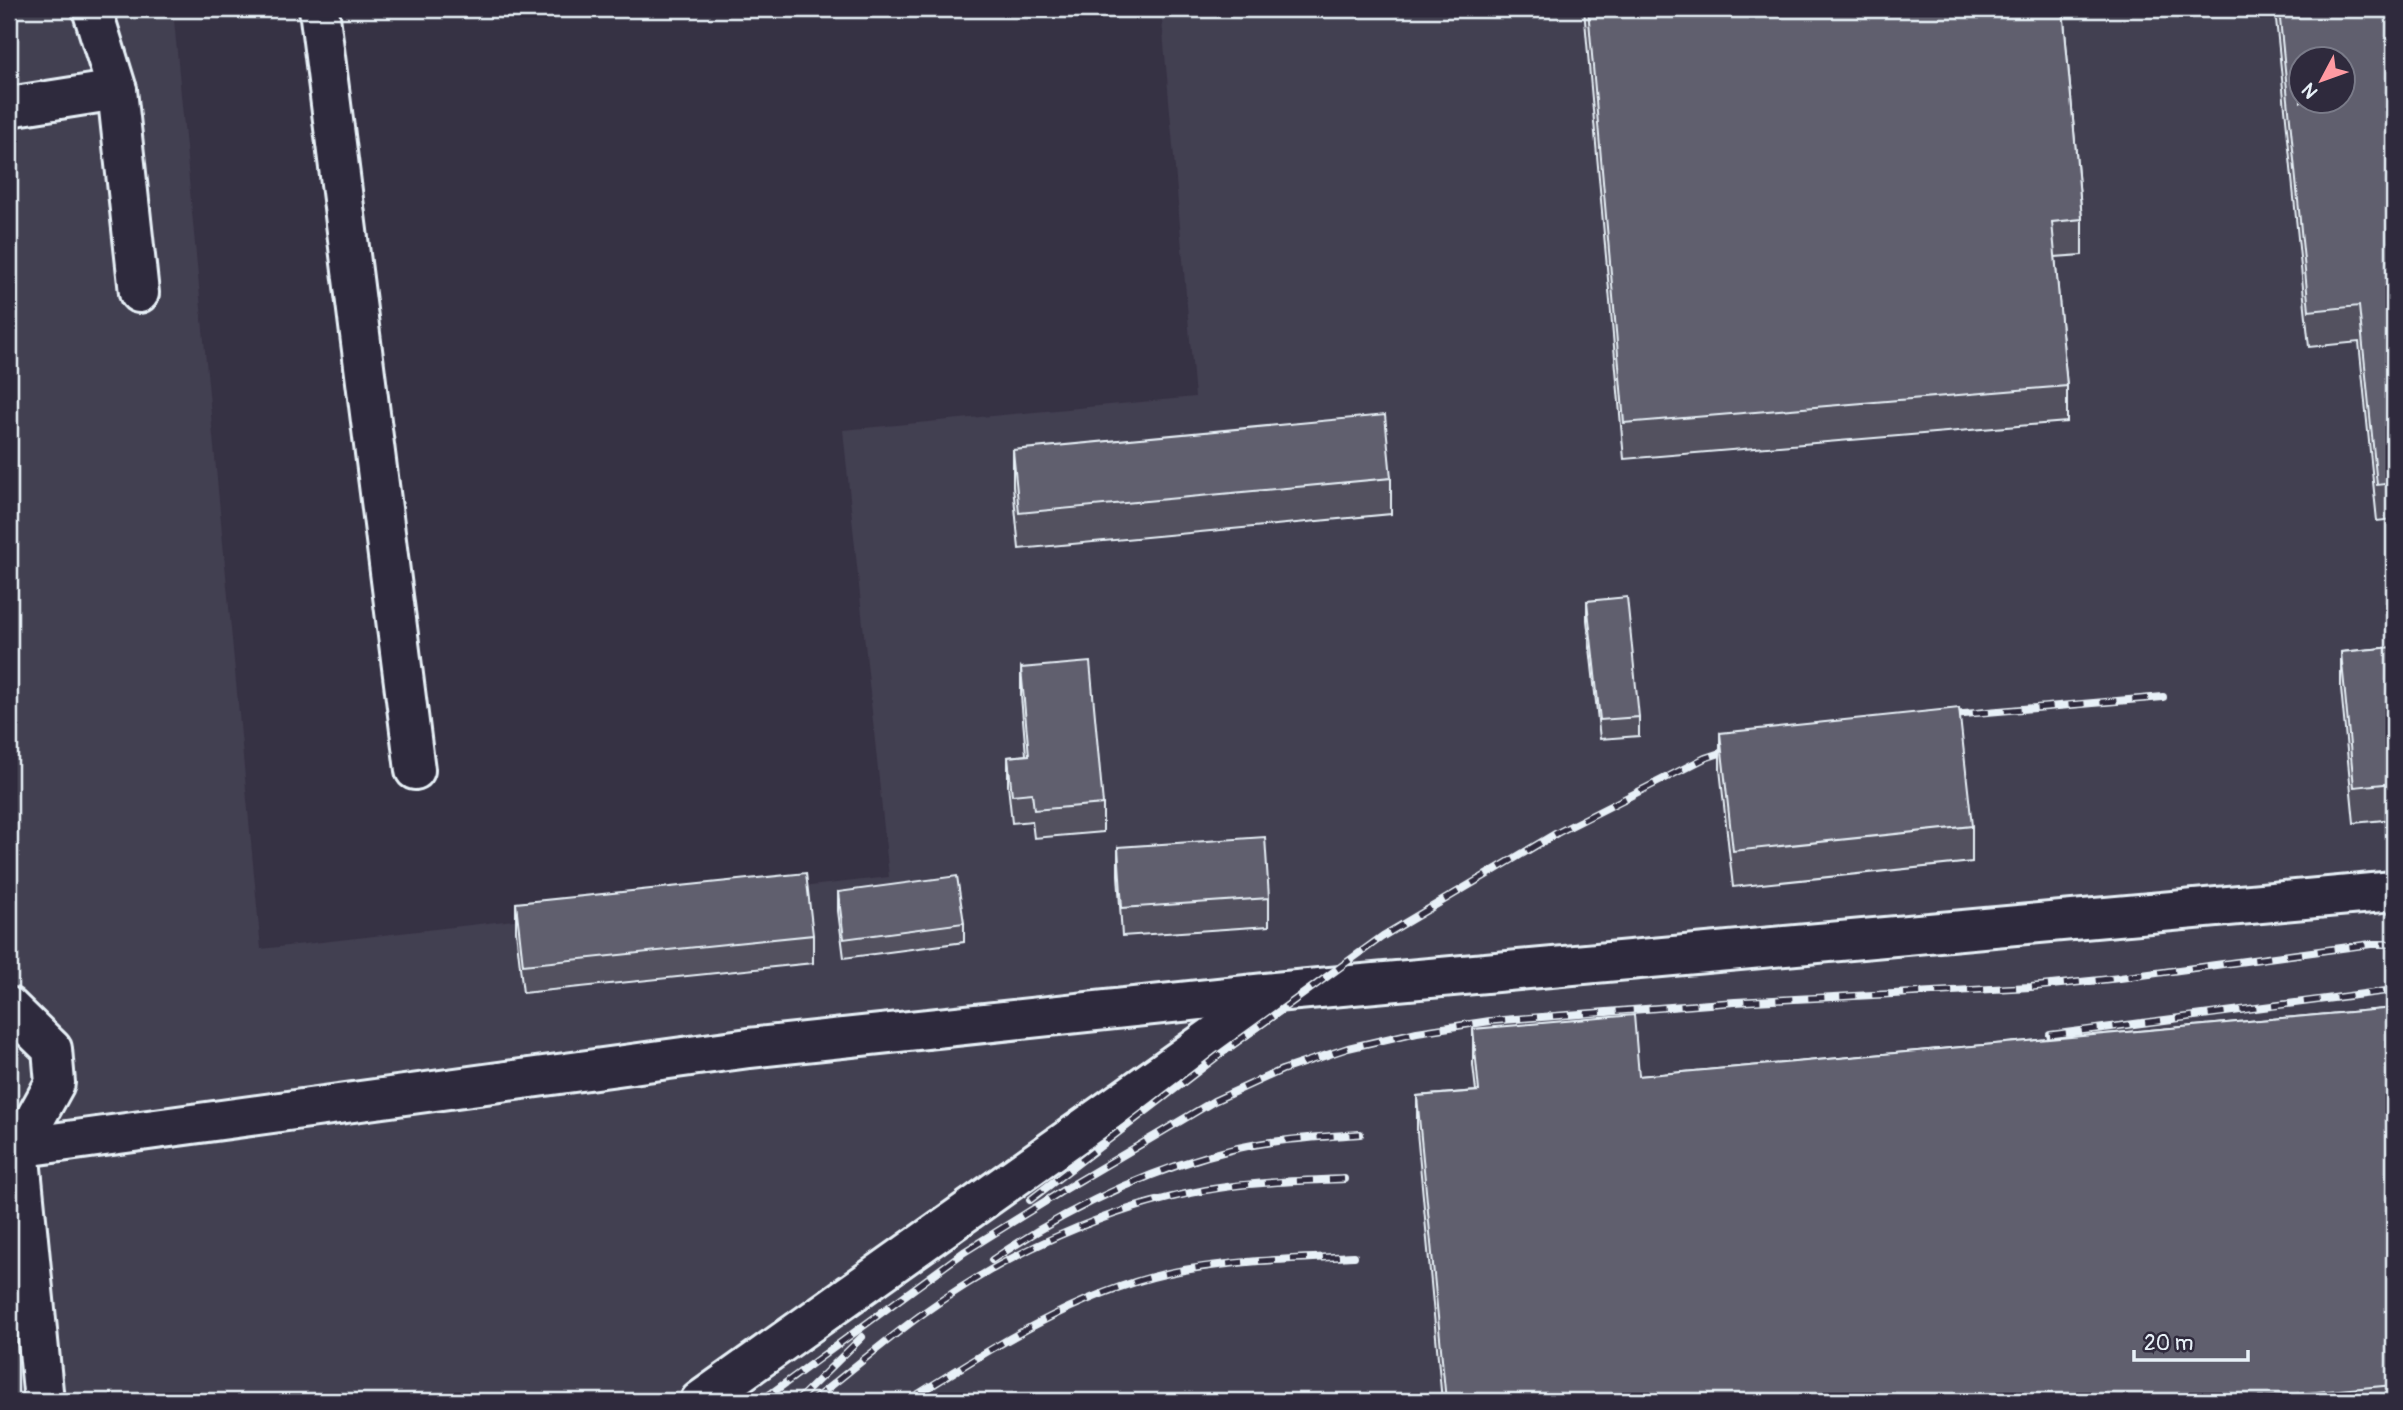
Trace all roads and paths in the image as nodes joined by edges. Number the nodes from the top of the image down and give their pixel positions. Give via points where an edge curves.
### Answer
1 (92, 9) edge
2 (319, 9) edge
3 (117, 90) junction
4 (9, 107) edge
5 (139, 293) dead end
6 (415, 770) dead end
7 (2394, 891) edge
8 (1275, 992) junction
9 (9, 1007) edge
10 (14, 1148) edge
11 (44, 1401) edge
12 (700, 1401) edge

1 - 3 lane
2 - 6 lane
3 - 4 lane
3 - 5 lane
7 - 8 lane
8 - 10 lane via 749,1048
8 - 12 lane
9 - 10 lane via 52,1049 55,1083
10 - 11 lane

